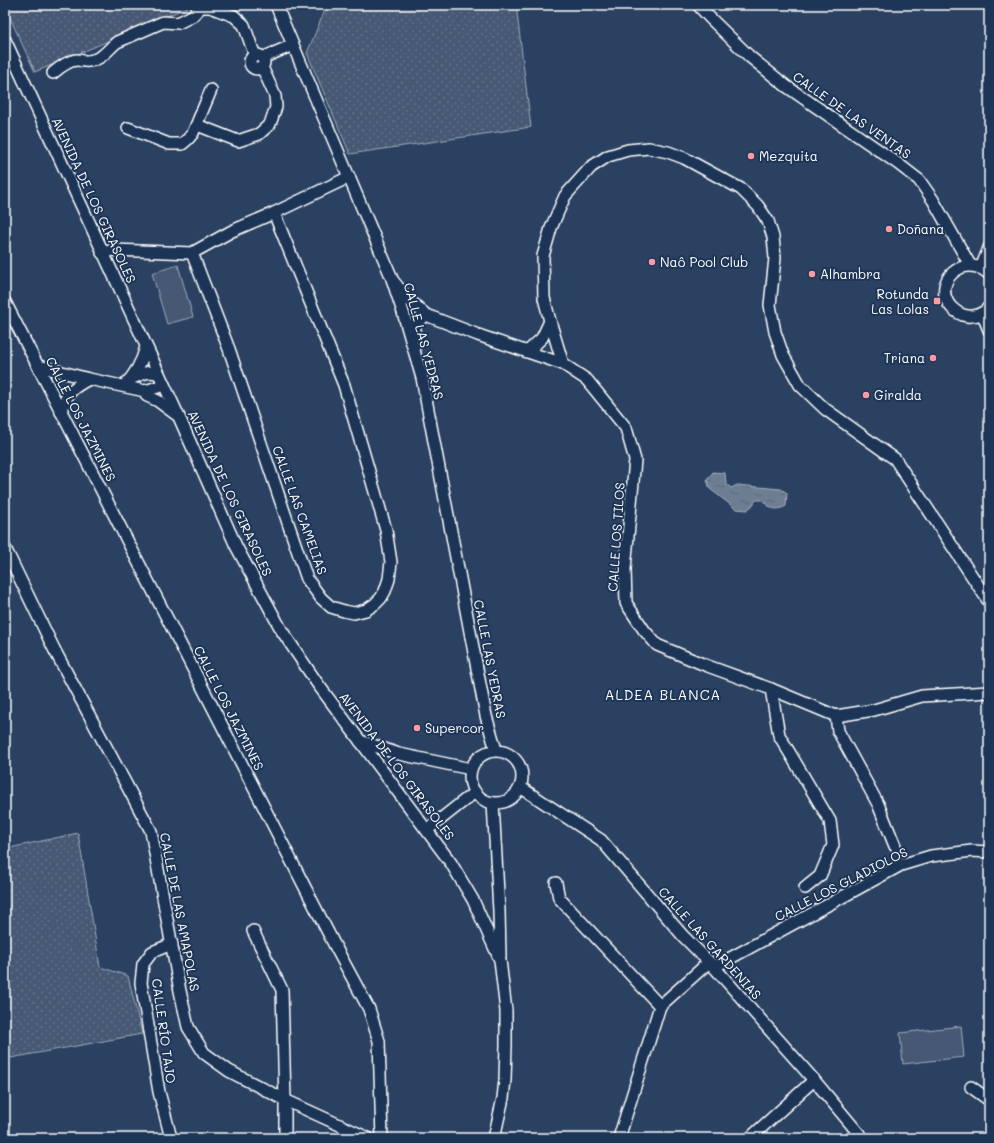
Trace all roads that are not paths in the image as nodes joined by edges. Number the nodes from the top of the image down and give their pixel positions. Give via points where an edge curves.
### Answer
1 (276, 5) edge
2 (698, 5) edge
3 (5, 40) edge
4 (293, 45) junction
5 (260, 60) junction
6 (53, 73) dead end
7 (211, 90) dead end
8 (197, 125) junction
9 (128, 128) dead end
10 (349, 177) junction
11 (274, 212) junction
12 (989, 248) edge
13 (102, 253) junction
14 (192, 253) junction
15 (970, 265) junction
16 (985, 271) edge
17 (394, 282) junction
18 (5, 302) edge
19 (985, 310) edge
20 (426, 315) junction
21 (550, 321) junction
22 (989, 330) edge
23 (412, 341) junction
24 (146, 347) junction
25 (527, 352) junction
26 (563, 364) junction
27 (38, 366) junction
28 (160, 377) junction
29 (89, 379) junction
30 (128, 382) junction
31 (145, 391) junction
32 (61, 412) junction
33 (179, 417) junction
34 (5, 548) edge
35 (989, 602) edge
36 (771, 688) junction
37 (989, 692) edge
38 (836, 716) junction
39 (360, 741) junction
40 (496, 750) junction
41 (471, 769) junction
42 (520, 787) junction
43 (475, 792) junction
44 (494, 803) junction
45 (428, 830) junction
46 (895, 846) dead end
47 (989, 852) edge
48 (556, 883) dead end
49 (805, 888) dead end
50 (253, 931) dead end
51 (172, 944) junction
52 (500, 960) junction
53 (711, 965) junction
54 (660, 1006) junction
55 (814, 1080) junction
56 (971, 1087) dead end
57 (286, 1100) junction
58 (989, 1100) edge
59 (171, 1138) edge
60 (285, 1138) edge
61 (368, 1138) edge
62 (382, 1138) edge
63 (494, 1138) edge
64 (619, 1138) edge
65 (750, 1138) edge
66 (861, 1138) edge

1 - 4 street, CALLE LAS YEDRAS
2 - 15 street, CALLE DE LAS VENTAS via 750,57 786,86 919,180
3 - 13 street, AVENIDA DE LOS GIRASOLES
4 - 5 street
4 - 10 street, CALLE LAS YEDRAS
5 - 6 street via 244,25 234,16 210,7 201,7 192,16 178,23 163,22 117,42 104,55 89,61 75,60
5 - 8 street via 275,96 276,108 270,124 259,134 238,141
7 - 8 street
8 - 9 street via 182,144 169,144
10 - 11 street
10 - 17 street, CALLE LAS YEDRAS
11 - 14 street
11 - 14 street, CALLE LAS CAMELIAS via 344,385 386,530 391,562 389,579 381,598 366,610 354,612 331,607 307,579 229,349
12 - 16 street
13 - 14 street via 114,250
13 - 24 street, AVENIDA DE LOS GIRASOLES
15 - 16 street
15 - 19 street via 957,269 948,278 944,290 945,297 952,308 963,315 976,315
17 - 20 street, CALLE LOS TILOS
17 - 23 street, CALLE LAS YEDRAS
18 - 27 street, CALLE LOS JAZMINES
19 - 22 street
20 - 23 street via 416,324
20 - 25 street, CALLE LOS TILOS
21 - 25 street via 542,338
21 - 26 street
21 - 35 street via 544,298 543,256 550,228 564,196 591,167 608,156 628,150 649,148 684,158 741,189 758,206 768,221 773,237 775,258 770,305 783,355 800,385 825,409 895,459
23 - 40 street, CALLE LAS YEDRAS via 422,378 486,716
24 - 28 street, AVENIDA DE LOS GIRASOLES
24 - 30 street via 143,358
25 - 26 street, CALLE LOS TILOS
26 - 36 street, CALLE LOS TILOS via 587,380 626,428 635,460 626,569 626,604 657,645
27 - 29 street
27 - 32 street, CALLE LOS JAZMINES
28 - 30 street via 152,372 145,372
28 - 31 street via 161,384 158,387
28 - 33 street, AVENIDA DE LOS GIRASOLES
29 - 30 street
29 - 32 street via 77,385 65,398
30 - 31 street
31 - 33 street via 147,396
32 - 62 street, CALLE LOS JAZMINES via 369,1009 379,1041
33 - 39 street, AVENIDA DE LOS GIRASOLES via 236,546 282,631
34 - 51 street, CALLE DE LAS AMAPOLAS via 54,649 151,831
36 - 38 street, CALLE LOS TILOS
36 - 49 street via 779,735 830,822 833,845 820,876
37 - 38 street via 922,696 874,710
38 - 46 street via 838,731 878,804
39 - 41 street via 399,754
39 - 45 street, AVENIDA DE LOS GIRASOLES
40 - 41 street via 481,756
40 - 42 street via 506,752 515,758 522,777
41 - 43 street via 471,785
42 - 44 street via 514,796
42 - 53 street, CALLE LAS GARDENIAS via 601,840
43 - 44 street via 483,799
43 - 45 street
44 - 52 street
45 - 52 street, AVENIDA DE LOS GIRASOLES via 474,900
47 - 53 street, CALLE LOS GLADIOLOS via 972,851 931,856 901,866
48 - 54 street via 559,898
50 - 57 street via 282,990
51 - 57 street, CALLE DE LAS AMAPOLAS via 188,1027 204,1053 229,1071
51 - 59 street, CALLE RÍO TAJO via 152,952 144,964 141,983 159,1092
52 - 63 street, AVENIDA DE LOS GIRASOLES via 506,1011 505,1080
53 - 54 street, CALLE LOS GLADIOLOS
53 - 55 street, CALLE LAS GARDENIAS
54 - 64 street
55 - 65 street
55 - 66 street, CALLE LAS GARDENIAS
56 - 58 street
57 - 60 street
57 - 61 street, CALLE DE LAS AMAPOLAS

